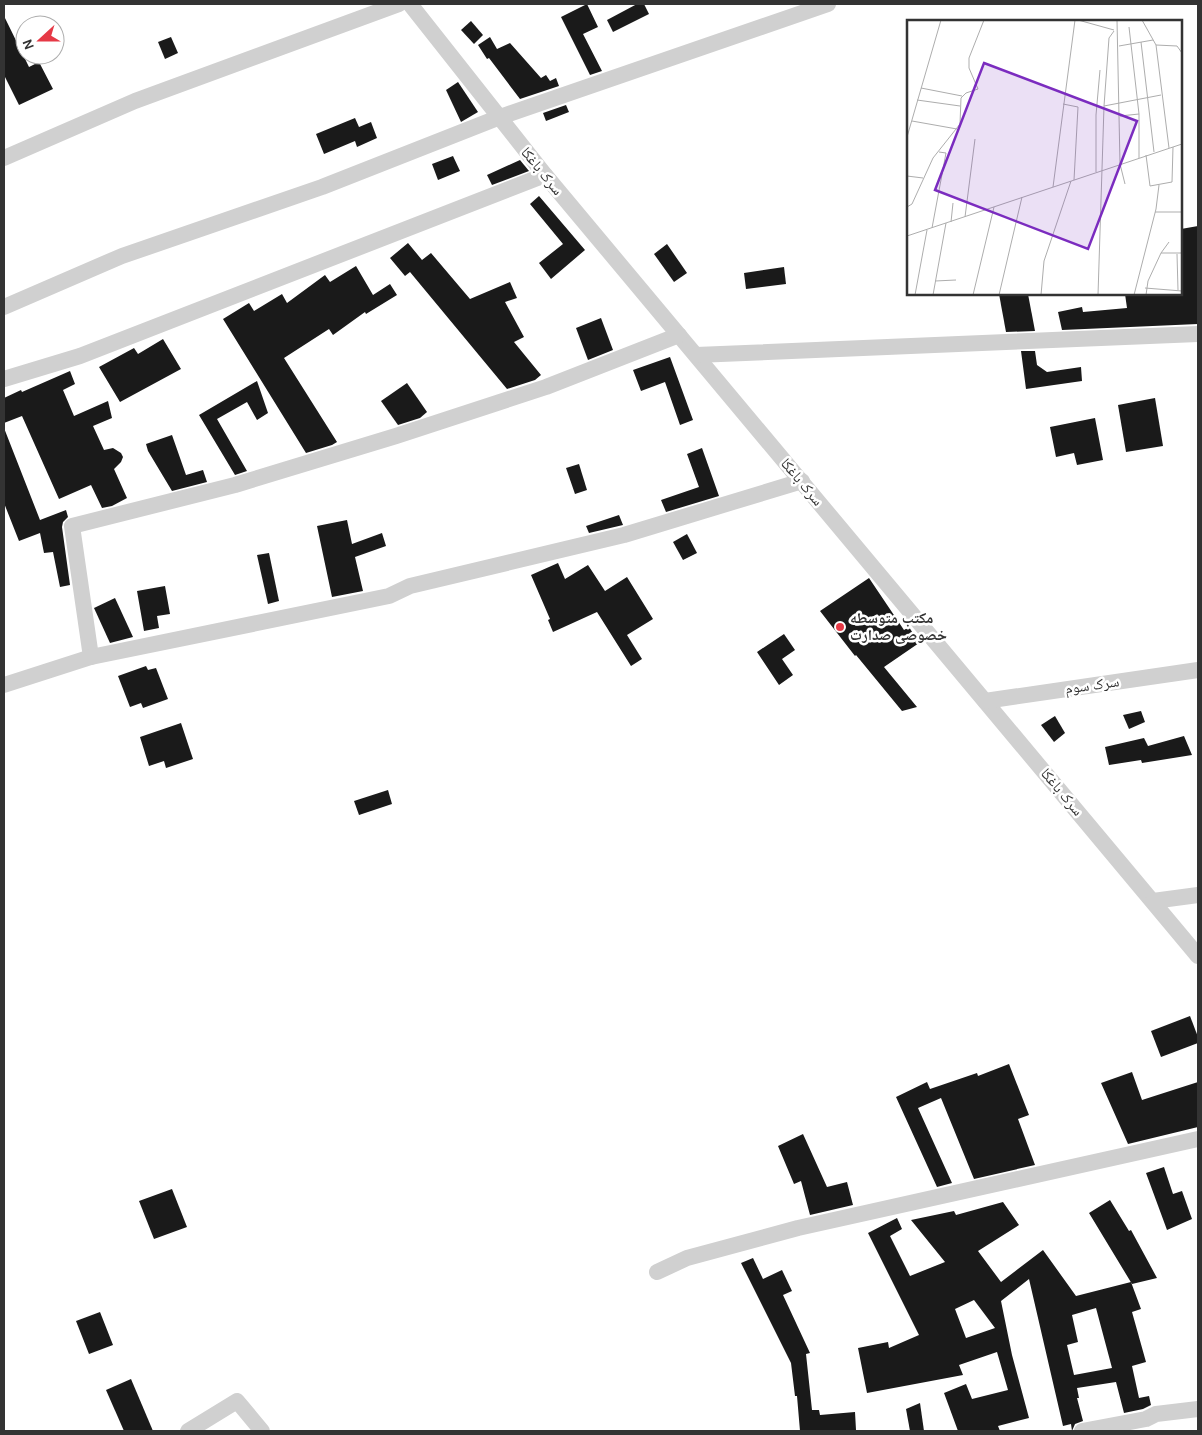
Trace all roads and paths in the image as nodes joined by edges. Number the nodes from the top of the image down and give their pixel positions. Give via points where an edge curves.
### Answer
1 (399, 4) edge
2 (410, 4) edge
3 (828, 4) edge
4 (500, 117) junction
5 (6, 151) edge
6 (545, 175) junction
7 (4, 307) edge
8 (1198, 334) edge
9 (679, 335) junction
10 (696, 355) junction
11 (4, 379) edge
12 (802, 481) junction
13 (91, 656) junction
14 (1198, 670) edge
15 (4, 685) edge
16 (985, 701) junction
17 (1198, 895) edge
18 (1153, 901) junction
19 (1198, 956) edge
20 (1198, 1139) edge
21 (657, 1272) dead end
22 (1198, 1409) edge
23 (188, 1431) edge
24 (262, 1431) edge
25 (1082, 1431) edge

1 - 5 street
2 - 4 street, سرک باغکا
3 - 4 street
4 - 6 street, سرک باغکا
4 - 7 street via 322,188 122,256
6 - 9 street, سرک باغکا
6 - 11 street via 80,356
8 - 10 street
9 - 10 street, سرک باغکا
9 - 13 street via 546,387 396,436 235,485 72,526
10 - 12 street, سرک باغکا
12 - 13 street via 624,535 410,586 389,596
12 - 16 street, سرک باغکا
13 - 15 street
14 - 16 street, سرک سوم
16 - 18 street, سرک باغکا
17 - 18 street
18 - 19 street, سرک باغکا
20 - 21 street via 798,1228 687,1258
22 - 25 street via 1156,1414 1146,1420
23 - 24 street via 237,1401

